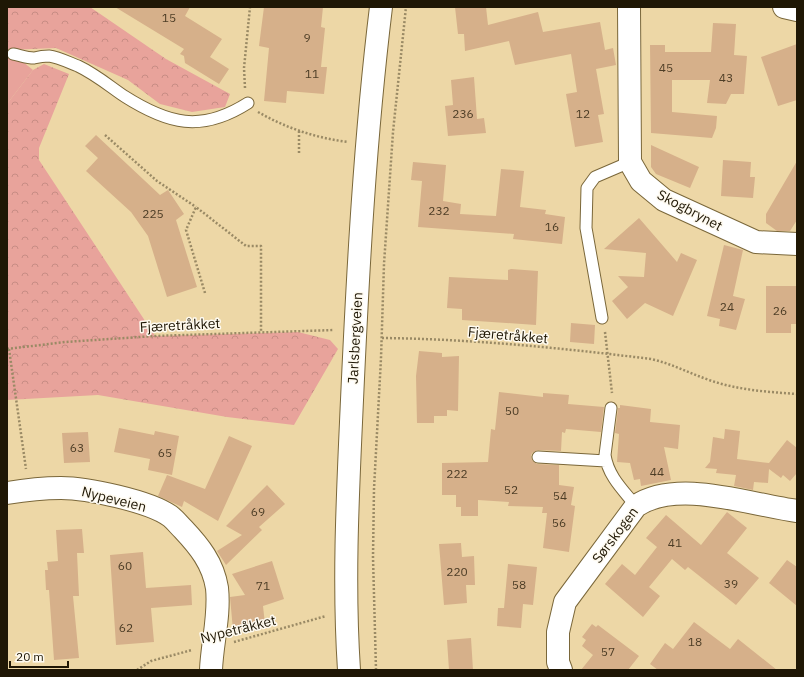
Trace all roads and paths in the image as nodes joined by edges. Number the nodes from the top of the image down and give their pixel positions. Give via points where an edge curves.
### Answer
1 (250, 7) edge
2 (381, 7) edge
3 (406, 7) edge
4 (629, 7) edge
5 (784, 7) edge
6 (797, 10) edge
7 (13, 54) dead end
8 (248, 103) junction
9 (299, 131) junction
10 (105, 134) dead end
11 (366, 144) junction
12 (299, 154) dead end
13 (630, 162) junction
14 (196, 207) junction
15 (797, 244) edge
16 (205, 293) dead end
17 (602, 318) joint
18 (355, 329) junction
19 (261, 332) junction
20 (382, 338) junction
21 (8, 349) edge
22 (608, 354) junction
23 (797, 394) edge
24 (611, 408) joint
25 (538, 457) dead end
26 (606, 462) junction
27 (29, 489) junction
28 (7, 494) edge
29 (636, 506) junction
30 (797, 511) edge
31 (346, 615) junction
32 (212, 647) junction
33 (137, 670) edge
34 (211, 670) edge
35 (349, 670) edge
36 (376, 670) edge
37 (561, 670) edge

1 - 8 path via 244,68
2 - 11 street, Jarlsbergveien
3 - 20 path via 390,170
4 - 13 street, Skogbrynet
5 - 6 street
7 - 8 lane via 32,58 49,56 77,66 101,78 152,113 180,122 203,121 232,113
8 - 9 path via 276,122
9 - 11 path
9 - 12 path
10 - 14 path via 157,181
11 - 18 street, Jarlsbergveien
13 - 15 street, Skogbrynet via 641,181 664,200 756,242
13 - 17 lane via 595,178 587,188 586,228
14 - 16 path via 186,230
14 - 19 path via 246,246 261,246
17 - 22 path
18 - 19 path, Fjæretråkket
18 - 31 street, Jarlsbergveien
19 - 21 path, Fjæretråkket via 109,339
20 - 22 path, Fjæretråkket via 431,338
20 - 36 path via 372,557
21 - 27 path
22 - 23 path, Fjæretråkket via 671,363 712,381 736,387
22 - 24 path
24 - 26 lane
25 - 26 lane
26 - 29 lane via 609,470
27 - 28 street, Nypeveien
27 - 32 street, Nypeveien via 63,488 95,493 140,503 170,516 201,548 211,568 218,614
29 - 30 street, Sørskogen via 660,495 686,493
29 - 37 street, Sørskogen via 565,602 558,632 558,662
31 - 32 path, Nypetråkket via 325,616
31 - 35 street, Jarlsbergveien
32 - 33 path, Nypetråkket via 181,652 151,661
32 - 34 street, Nypeveien

